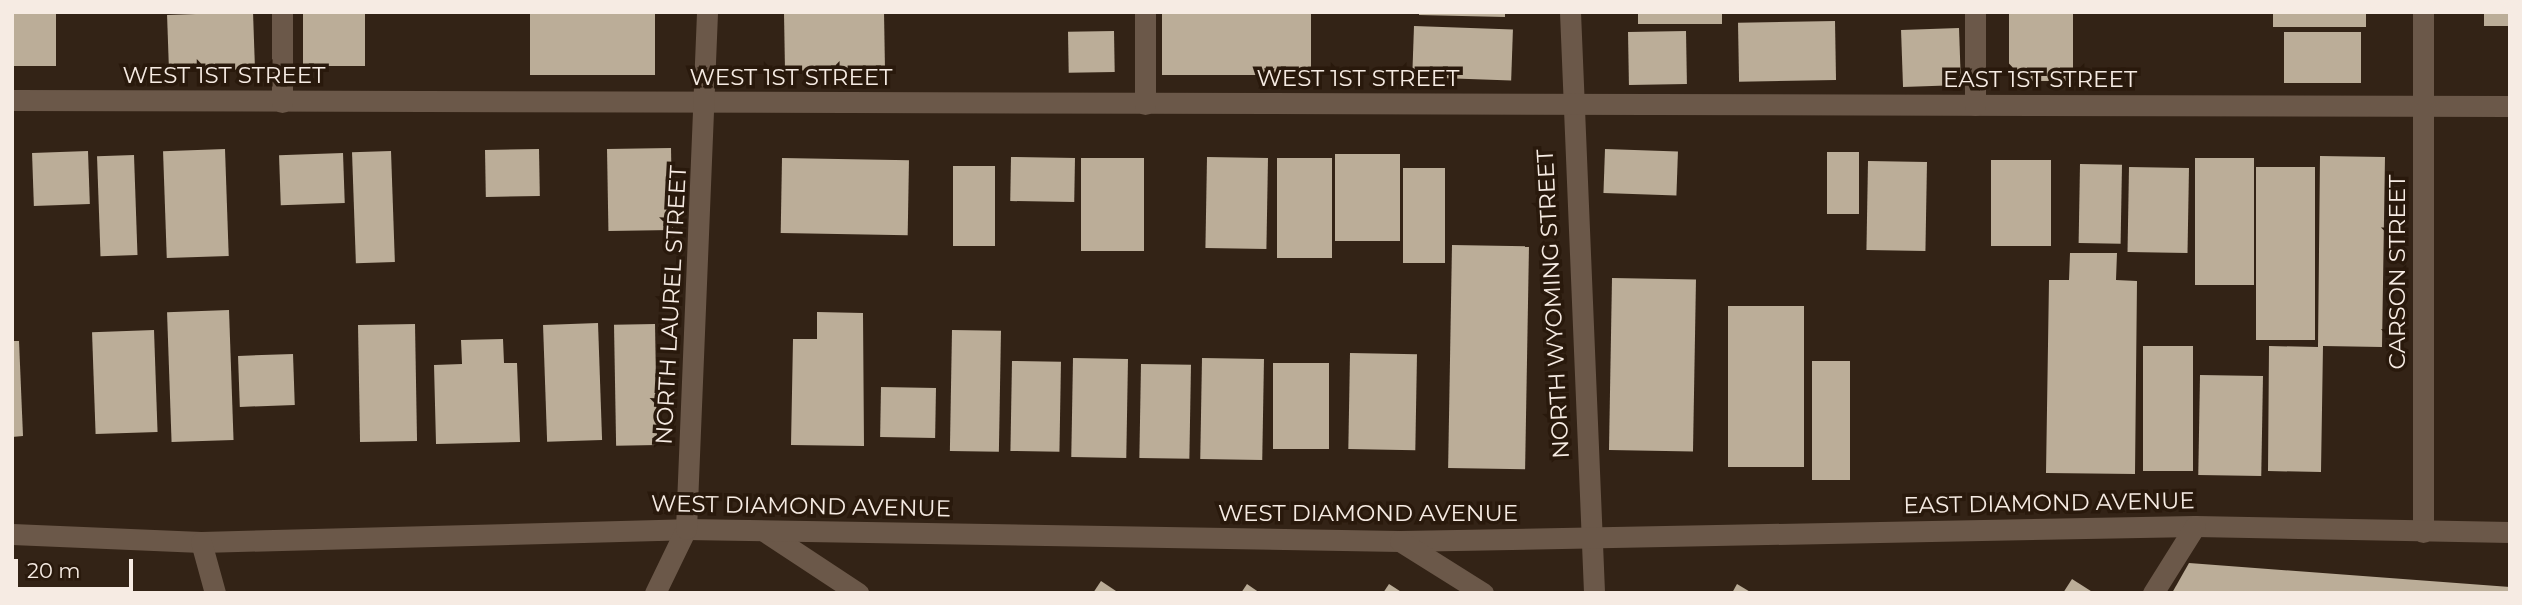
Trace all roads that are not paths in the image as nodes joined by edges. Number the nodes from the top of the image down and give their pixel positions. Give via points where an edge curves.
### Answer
1 (282, 12) edge
2 (707, 12) edge
3 (1145, 12) edge
4 (1570, 12) edge
5 (1975, 12) edge
6 (2423, 12) edge
7 (12, 100) edge
8 (282, 102) junction
9 (707, 103) junction
10 (1145, 104) junction
11 (1570, 104) junction
12 (1975, 105) junction
13 (2423, 106) junction
14 (2510, 106) edge
15 (2195, 526) junction
16 (686, 528) junction
17 (764, 531) junction
18 (2423, 532) junction
19 (2510, 532) edge
20 (12, 534) edge
21 (1589, 539) junction
22 (1400, 541) junction
23 (201, 542) junction
24 (215, 593) edge
25 (655, 593) edge
26 (858, 593) edge
27 (1483, 593) edge
28 (1594, 593) edge
29 (2153, 593) edge

1 - 8 street
2 - 9 street, NORTH LAUREL STREET
3 - 10 street
4 - 11 street, NORTH WYOMING STREET
5 - 12 street
6 - 13 street, CARSON STREET
7 - 8 street, WEST 1ST STREET
8 - 9 street, WEST 1ST STREET
9 - 10 street, WEST 1ST STREET
9 - 16 street, NORTH LAUREL STREET
10 - 11 street, WEST 1ST STREET
11 - 12 street, EAST 1ST STREET
11 - 21 street, NORTH WYOMING STREET
12 - 13 street, EAST 1ST STREET
13 - 14 street, EAST 1ST STREET
13 - 18 street, CARSON STREET
15 - 18 street, EAST DIAMOND AVENUE
15 - 21 street, EAST DIAMOND AVENUE
15 - 29 street
16 - 17 street, WEST DIAMOND AVENUE
16 - 23 street, WEST DIAMOND AVENUE
16 - 25 street, NORTH LAUREL STREET
17 - 22 street, WEST DIAMOND AVENUE
17 - 26 street
18 - 19 street, EAST DIAMOND AVENUE
20 - 23 street, WEST DIAMOND AVENUE
21 - 22 street, WEST DIAMOND AVENUE
21 - 28 street, NORTH WYOMING STREET
22 - 27 street
23 - 24 street

